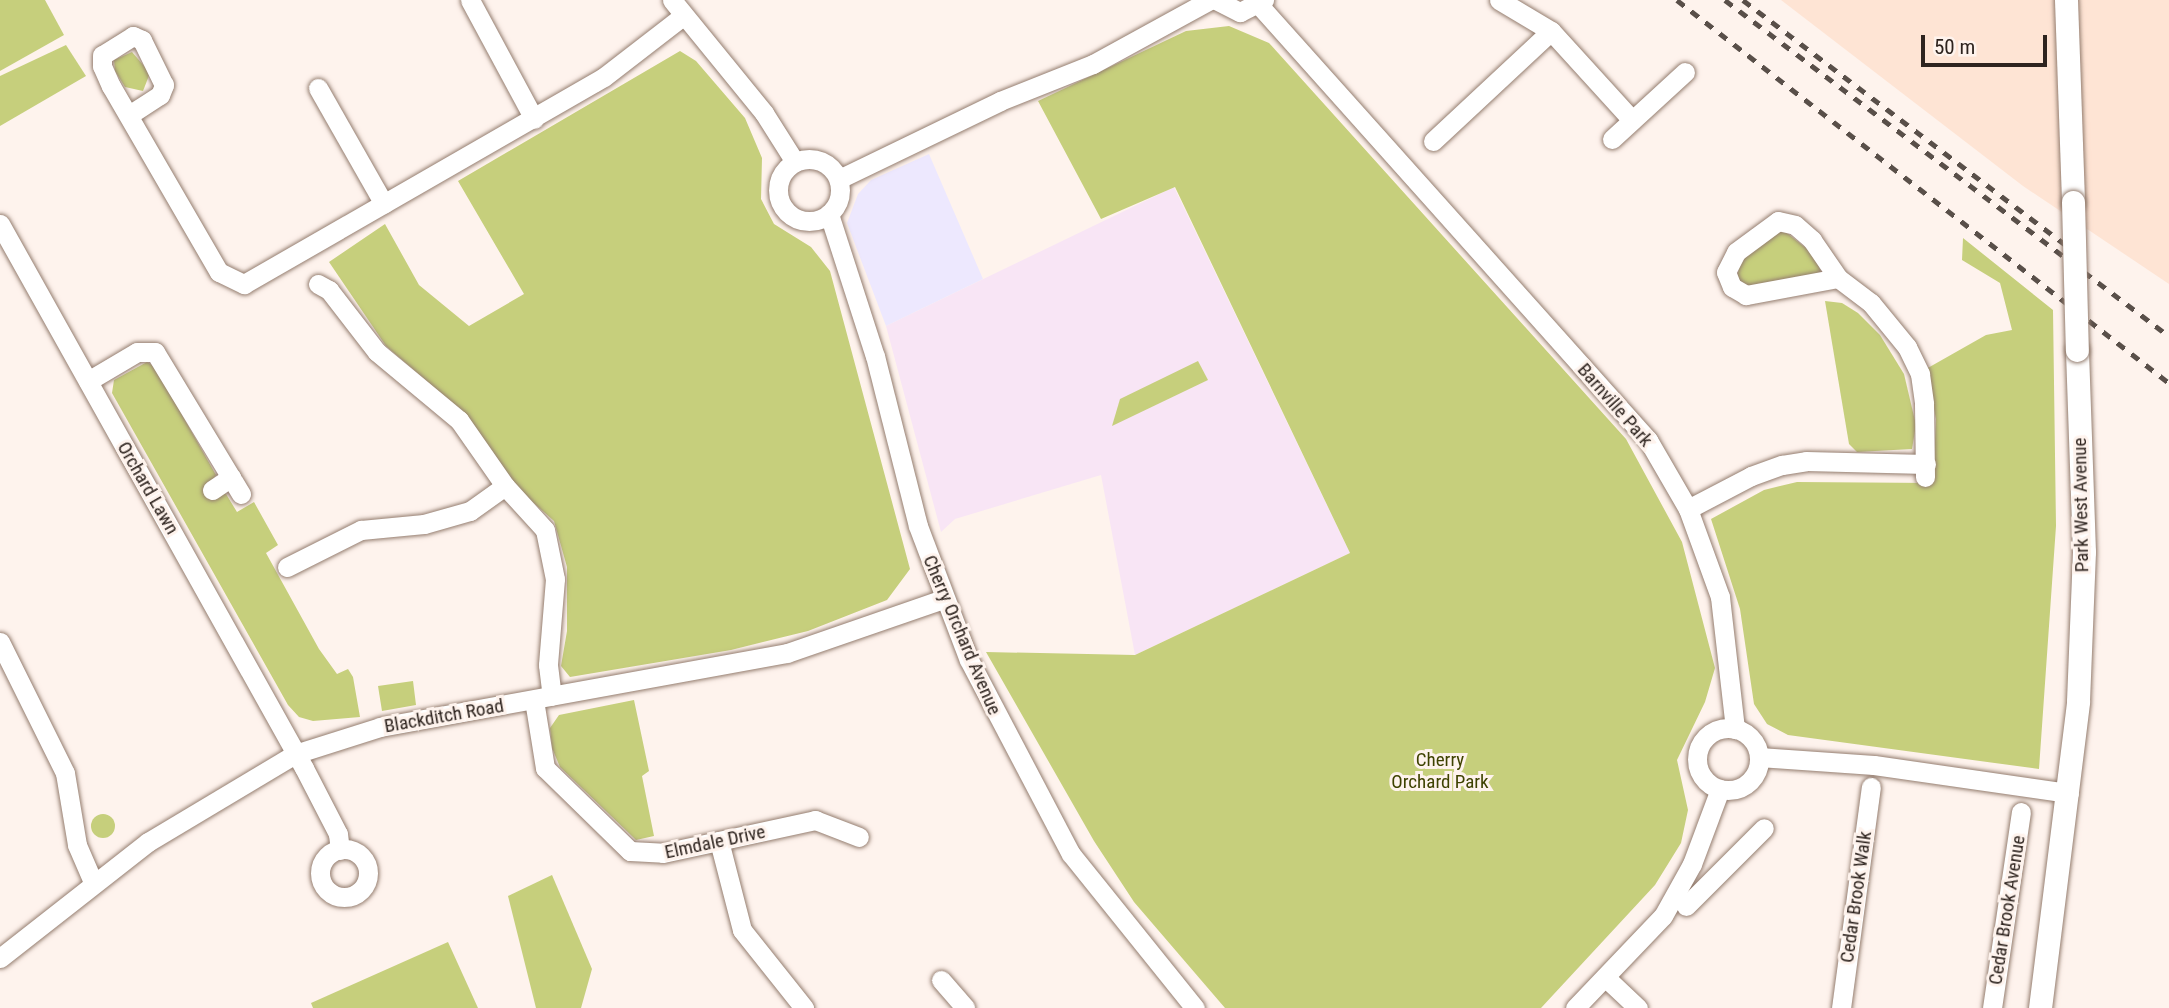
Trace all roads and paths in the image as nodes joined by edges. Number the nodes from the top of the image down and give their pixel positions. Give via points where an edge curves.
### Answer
1 (470, 0) edge
2 (1210, 0) edge
3 (1216, 0) edge
4 (1499, 0) edge
5 (2066, 0) edge
6 (1261, 3) edge
7 (677, 8) edge
8 (1551, 31) junction
9 (1685, 72) dead end
10 (318, 88) dead end
11 (129, 115) dead end
12 (534, 120) junction
13 (1632, 120) junction
14 (1612, 139) dead end
15 (1433, 141) dead end
16 (796, 162) junction
17 (839, 179) junction
18 (384, 205) junction
19 (829, 214) junction
20 (0, 224) edge
21 (1838, 278) junction
22 (318, 285) dead end
23 (88, 381) junction
24 (505, 486) junction
25 (212, 490) dead end
26 (1688, 509) junction
27 (287, 567) dead end
28 (943, 599) junction
29 (0, 642) edge
30 (543, 698) junction
31 (1735, 729) junction
32 (295, 754) junction
33 (1759, 757) junction
34 (1871, 786) dead end
35 (1720, 789) junction
36 (2069, 793) junction
37 (2021, 812) dead end
38 (1763, 828) dead end
39 (859, 837) dead end
40 (719, 841) junction
41 (340, 850) dead end
42 (1692, 864) junction
43 (1717, 876) junction
44 (93, 882) junction
45 (1686, 906) dead end
46 (0, 958) edge
47 (1605, 977) junction
48 (941, 980) dead end
49 (804, 1008) edge
50 (965, 1008) edge
51 (1195, 1008) edge
52 (1575, 1008) edge
53 (1638, 1008) edge
54 (1841, 1008) edge
55 (1992, 1008) edge
56 (2040, 1008) edge

1 - 12 street
2 - 17 street via 1093,64 1000,101
3 - 6 street via 1240,12
4 - 8 street
5 - 36 street, Park West Avenue, bridge via 2084,552
6 - 26 street, Barnville Park via 1648,440
7 - 12 street via 604,77
7 - 16 street via 764,113
8 - 13 street
8 - 15 street
9 - 13 street
10 - 18 street
11 - 18 street via 219,272 228,279 244,284 257,280
12 - 18 street
13 - 14 street
16 - 17 street via 823,162
16 - 19 street via 780,178 778,190 787,212 813,221
17 - 19 street via 840,193
19 - 28 street, Cherry Orchard Avenue
20 - 23 street, Orchard Lawn
21 - 21 street via 1746,295 1732,287 1726,272 1736,252 1778,221 1803,232
21 - 26 street via 1871,303 1907,347 1920,374 1925,470 1806,461 1751,476
22 - 24 street, Elmdale Drive via 328,290 377,352 459,420
23 - 25 street via 137,352 155,352 236,486
23 - 32 street, Orchard Lawn
24 - 27 street via 470,511 424,524 361,530
24 - 30 street, Elmdale Drive via 545,530 552,552 556,599
26 - 31 street, Barnville Park via 1720,597
28 - 30 street, Blackditch Road via 787,653
28 - 51 street, Cherry Orchard Avenue via 1001,727 1071,854
29 - 44 street via 65,772 77,845
30 - 32 street, Blackditch Road via 380,727
30 - 40 street, Elmdale Drive via 545,768 625,848 653,855
31 - 33 street via 1752,739
31 - 35 street via 1714,731 1699,746 1698,767 1710,785
32 - 41 street, Orchard Lawn via 338,834
32 - 44 street, Blackditch Road via 184,817
33 - 35 street via 1747,783
33 - 36 street via 1874,765
34 - 54 street, Cedar Brook Walk
35 - 42 street
36 - 56 street, Park West Avenue
37 - 55 street, Cedar Brook Avenue
38 - 43 street
39 - 40 street, Elmdale Drive via 815,820
40 - 49 street via 741,930
42 - 43 street
42 - 47 street via 1663,916
43 - 45 street
44 - 46 street, Blackditch Road
47 - 52 street
47 - 53 street
48 - 50 street

